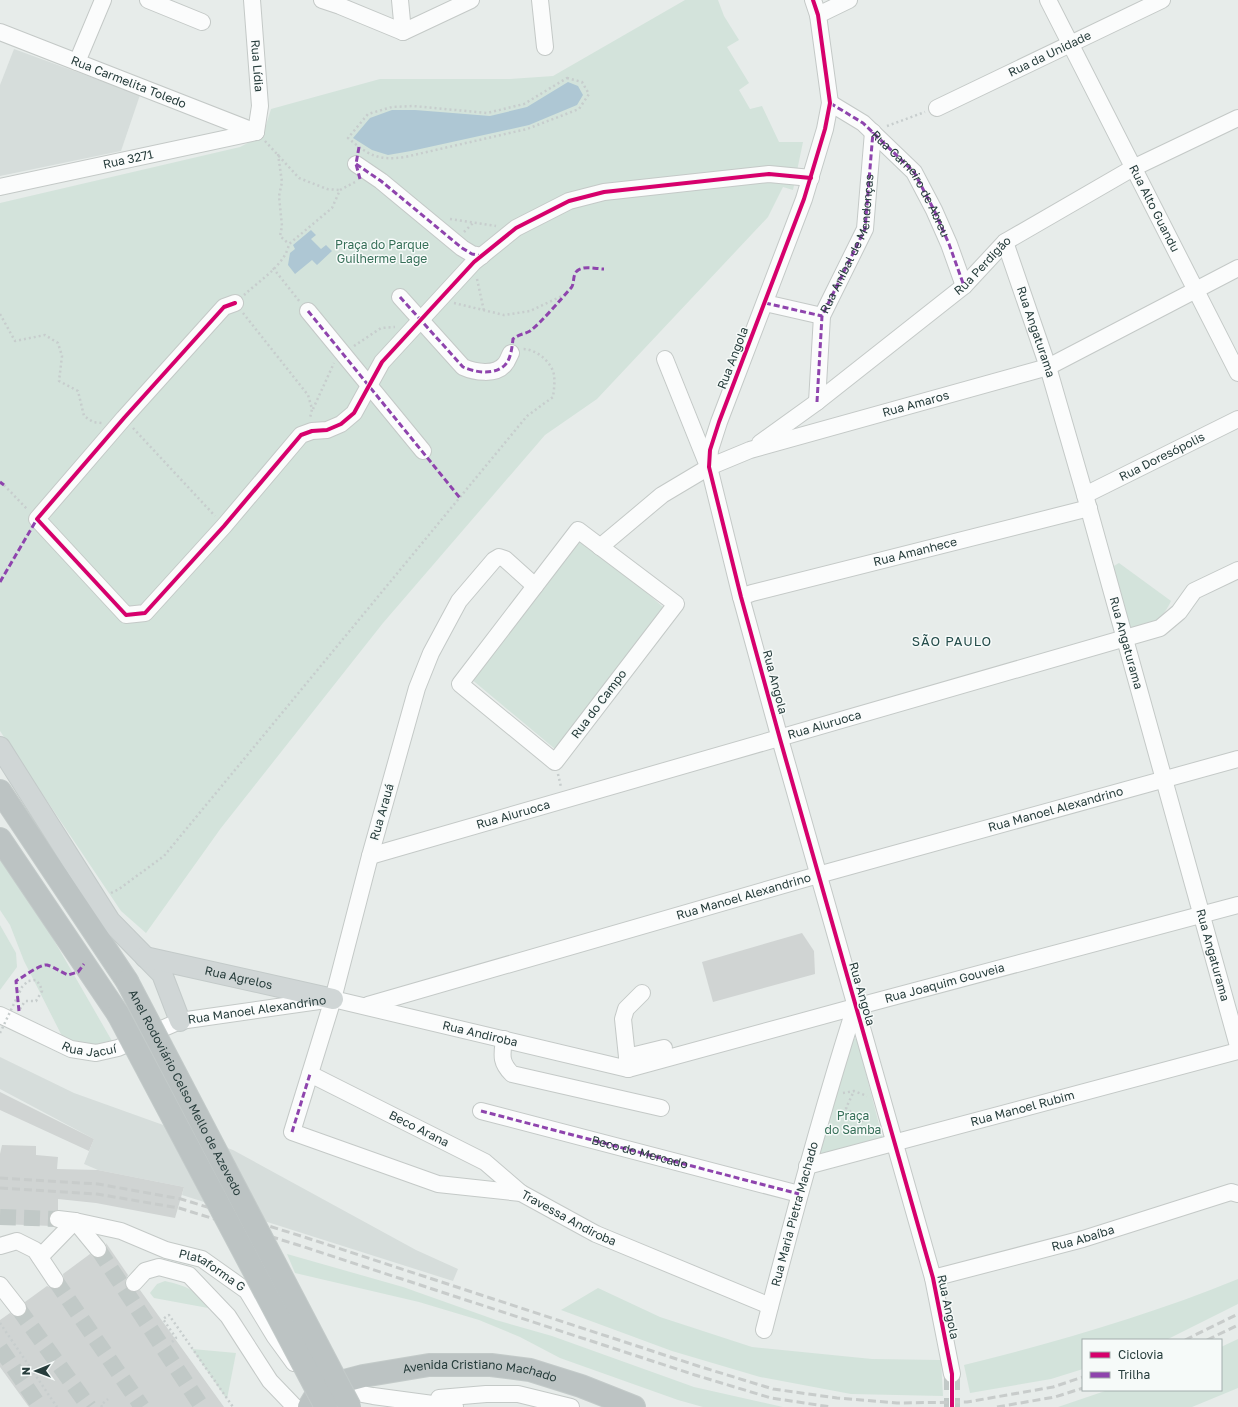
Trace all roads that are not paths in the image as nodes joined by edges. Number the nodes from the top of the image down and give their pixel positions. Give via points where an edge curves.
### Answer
1 (148, 0) edge
2 (252, 0) edge
3 (322, 0) edge
4 (400, 0) edge
5 (472, 0) edge
6 (540, 0) edge
7 (813, 0) edge
8 (849, 0) edge
9 (1048, 0) edge
10 (1162, 0) edge
11 (98, 2) edge
12 (818, 15) junction
13 (202, 22) dead end
14 (0, 32) edge
15 (403, 32) junction
16 (1071, 43) junction
17 (546, 47) dead end
18 (77, 62) junction
19 (830, 103) junction
20 (937, 108) road end
21 (1238, 118) edge
22 (256, 132) junction
23 (873, 132) junction
24 (356, 164) dead end
25 (1133, 168) junction
26 (811, 178) junction
27 (0, 187) edge
28 (1005, 242) junction
29 (478, 259) junction
30 (1238, 268) edge
31 (964, 286) junction
32 (1196, 289) junction
33 (400, 297) dead end
34 (235, 303) road end
35 (764, 303) junction
36 (308, 311) road end
37 (822, 316) junction
38 (422, 320) junction
39 (511, 353) road end
40 (665, 359) dead end
41 (1048, 367) junction
42 (1238, 373) edge
43 (367, 386) junction
44 (817, 402) junction
45 (1238, 419) edge
46 (422, 450) dead end
47 (750, 450) junction
48 (709, 467) junction
49 (1087, 501) junction
50 (600, 547) junction
51 (1238, 570) edge
52 (535, 586) junction
53 (741, 597) junction
54 (1126, 639) junction
55 (780, 739) junction
56 (0, 747) edge
57 (1238, 759) edge
58 (1165, 779) junction
59 (0, 791) edge
60 (0, 840) edge
61 (370, 856) junction
62 (818, 875) junction
63 (1238, 905) edge
64 (1202, 915) junction
65 (144, 957) junction
66 (642, 993) dead end
67 (333, 999) junction
68 (366, 1006) junction
69 (855, 1007) junction
70 (0, 1015) edge
71 (180, 1021) junction
72 (771, 1022) dead end
73 (504, 1039) junction
74 (1238, 1046) edge
75 (1238, 1051) edge
76 (627, 1063) junction
77 (310, 1074) junction
78 (661, 1108) dead end
79 (481, 1112) dead end
80 (292, 1132) joint
81 (895, 1144) junction
82 (807, 1166) junction
83 (521, 1193) junction
84 (1234, 1193) edge
85 (799, 1194) junction
86 (58, 1219) tunnel mouth
87 (76, 1221) junction
88 (0, 1246) edge
89 (98, 1249) tunnel mouth
90 (40, 1257) junction
91 (933, 1278) junction
92 (55, 1280) tunnel mouth
93 (134, 1283) dead end
94 (0, 1285) edge
95 (0, 1295) edge
96 (770, 1306) junction
97 (764, 1330) dead end
98 (952, 1374) tunnel mouth
99 (323, 1397) edge
100 (414, 1400) junction
101 (295, 1407) edge
102 (309, 1407) edge
103 (350, 1407) edge
104 (384, 1407) edge
105 (455, 1407) edge
106 (570, 1407) edge
107 (634, 1407) edge

1 - 13 street
2 - 22 street, Rua Lídia via 260,106
3 - 15 street
4 - 15 street
5 - 15 street
6 - 17 street
7 - 12 street, Rua Angola
8 - 12 street
9 - 16 street, Rua Alto Guandu
10 - 16 street, Rua da Unidade
11 - 18 street
12 - 19 street, Rua Angola
14 - 18 street, Rua Carmelita Toledo
16 - 20 street, Rua da Unidade
16 - 25 street, Rua Alto Guandu
18 - 22 street, Rua Carmelita Toledo
19 - 23 street, Rua Carneiro de Abreu
19 - 26 street, Rua Angola
21 - 25 street, Rua Perdigão
22 - 27 street, Rua 3271
23 - 31 street, Rua Carneiro de Abreu via 914,172 946,237
23 - 37 street, Rua Aníbal de Mendonças via 865,229
24 - 29 street
25 - 28 street, Rua Perdigão
25 - 32 street, Rua Alto Guandu
26 - 29 street via 769,174 604,192 569,201 516,228
26 - 35 street, Rua Angola
28 - 31 street, Rua Perdigão
28 - 41 street, Rua Angaturama
29 - 38 street
30 - 32 street, Rua Amaros
31 - 44 street, Rua Perdigão
32 - 41 street, Rua Amaros
32 - 42 street, Rua Alto Guandu
33 - 38 street
34 - 43 street via 224,307 37,519 126,615 145,613 224,526 301,435 327,430 341,424 354,413
35 - 37 street
35 - 48 street, Rua Angola via 719,422 710,450
36 - 43 street
37 - 44 street, Rua Aníbal de Mendonças
38 - 39 street via 463,367 472,371 489,372 505,365
38 - 43 street via 382,362
40 - 48 street
41 - 47 street, Rua Amaros
41 - 49 street, Rua Angaturama
43 - 46 street
44 - 47 street, Rua Perdigão
45 - 49 street, Rua Doresópolis
47 - 48 street, Rua Amaros
48 - 50 street, Rua Amaros via 662,495
48 - 53 street, Rua Angola
49 - 53 street, Rua Amanhece
49 - 54 street, Rua Angaturama
50 - 52 street, Rua do Campo via 580,531 576,531
50 - 52 street, Rua do Campo via 676,604 555,762 460,684
51 - 54 street, Rua Aiuruoca via 1194,591 1179,612 1160,628
52 - 61 street, Rua Arauá via 505,559 499,557 459,601 431,653 417,688
53 - 55 street, Rua Angola
54 - 55 street, Rua Aiuruoca
54 - 58 street, Rua Angaturama
55 - 61 street, Rua Aiuruoca
55 - 62 street, Rua Angola
56 - 65 main road via 110,921
57 - 58 street, Rua Manoel Alexandrino
58 - 62 street, Rua Manoel Alexandrino
58 - 64 street, Rua Angaturama
59 - 103 highway, Anel Rodoviário Celso Mello de Azevedo, bridge via 127,981
60 - 99 highway, Anel Rodoviário Celso Mello de Azevedo, bridge via 118,1014
61 - 67 street, Rua Arauá
62 - 68 street, Rua Manoel Alexandrino
62 - 69 street, Rua Angola
63 - 64 street, Rua Joaquim Gouveia
64 - 69 street, Rua Joaquim Gouveia
64 - 74 street, Rua Angaturama
65 - 67 main road, Rua Agrelos
65 - 71 main road via 162,974
66 - 76 street via 626,1009 622,1019
67 - 68 street, Rua Andiroba
67 - 71 street, Rua Manoel Alexandrino
67 - 77 street, Rua Arauá
68 - 73 street, Rua Andiroba
69 - 76 street, Rua Joaquim Gouveia
69 - 81 street, Rua Angola
69 - 82 street, Rua Maria Pietra Machado
70 - 71 street, Rua Jacuí via 71,1049 96,1053 118,1048
72 - 76 street
73 - 76 street, Rua Andiroba
73 - 78 street via 504,1066 512,1074
75 - 81 street, Rua Manoel Rubim
77 - 80 street, Rua Arauá
77 - 83 street, Beco Arana via 485,1162
79 - 85 street, Beco do Mercado
80 - 83 street, Travessa Andiroba via 438,1184
81 - 82 street, Rua Manoel Rubim
81 - 91 street, Rua Angola
82 - 85 street, Rua Maria Pietra Machado
83 - 96 street, Travessa Andiroba via 596,1234
84 - 91 street, Rua Abaíba via 1083,1239
85 - 96 street, Rua Maria Pietra Machado
86 - 87 street, Plataforma G
87 - 89 street
87 - 90 street
87 - 99 street, Plataforma G via 121,1231 166,1250 202,1259 227,1276 246,1291 305,1379 314,1385
88 - 90 street via 17,1241 35,1250
90 - 92 street
91 - 98 street, Rua Angola
93 - 101 street via 146,1272 159,1267 189,1275 228,1316 270,1381
94 - 95 street via 15,1310
96 - 97 street, Rua Maria Pietra Machado
99 - 100 street, Plataforma G via 373,1396
99 - 102 highway
99 - 107 highway, Avenida Cristiano Machado via 363,1376 429,1365 491,1365 530,1370 581,1386
100 - 104 street
100 - 105 street
100 - 106 street via 518,1394

